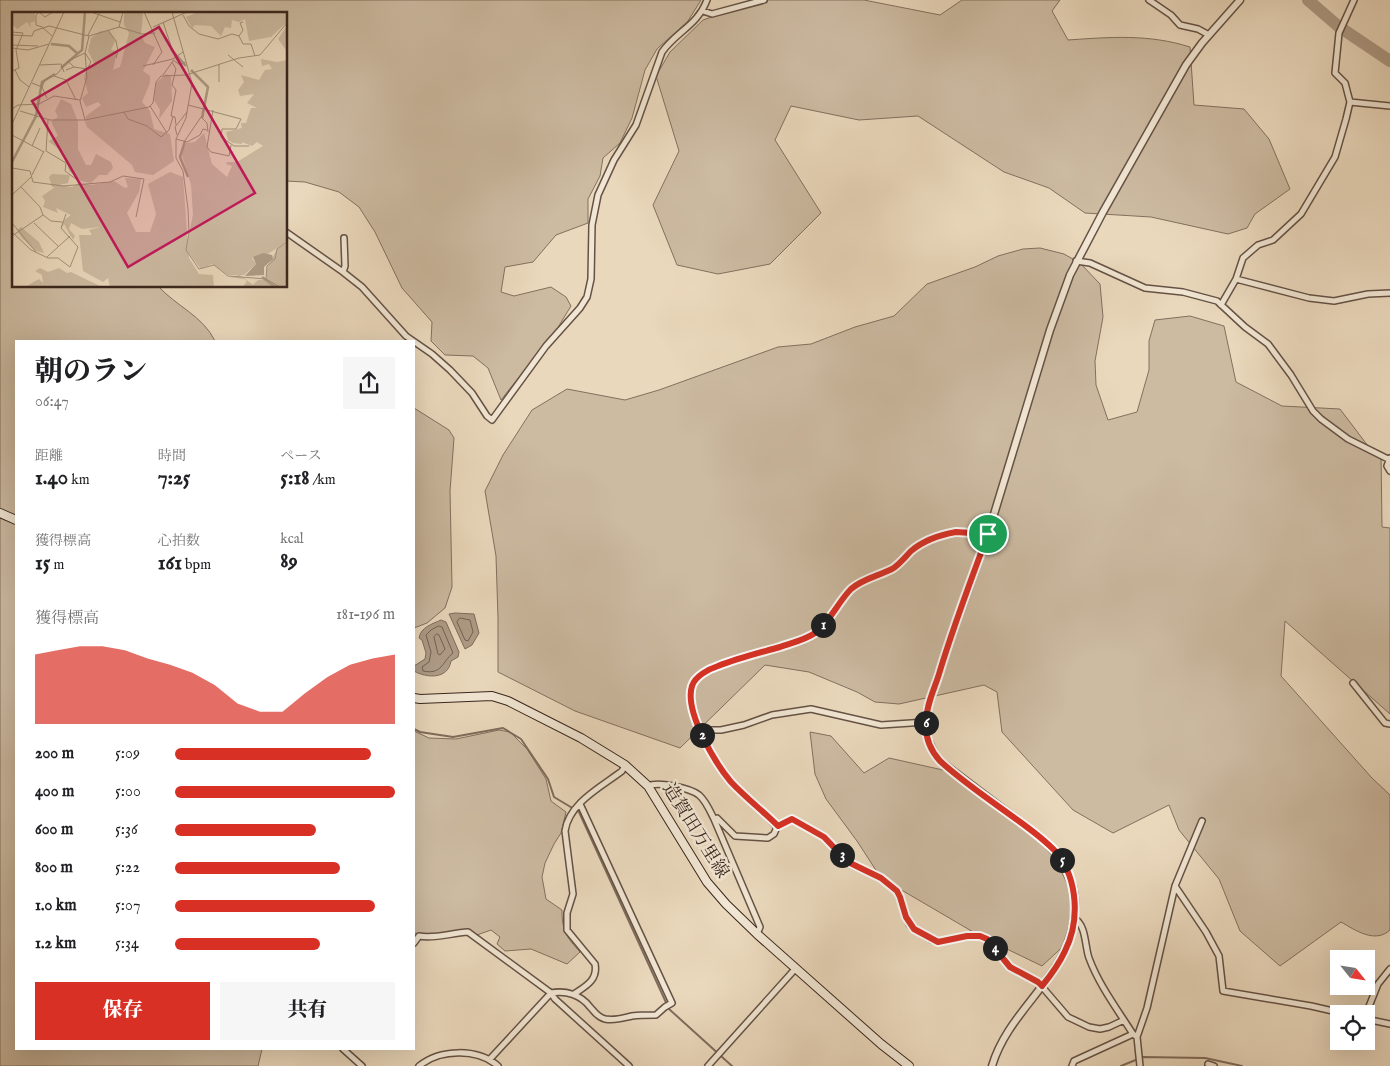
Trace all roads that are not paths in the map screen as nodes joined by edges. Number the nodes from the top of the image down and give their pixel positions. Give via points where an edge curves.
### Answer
1 (708, 0) edge
2 (764, 0) edge
3 (1149, 0) edge
4 (1240, 0) edge
5 (1354, 0) edge
6 (703, 11) junction
7 (1209, 35) junction
8 (1350, 102) junction
9 (1390, 106) edge
10 (288, 233) edge
11 (344, 238) dead end
12 (1076, 262) junction
13 (343, 272) junction
14 (1236, 279) junction
15 (1390, 293) edge
16 (1222, 305) junction
17 (412, 340) edge
18 (415, 342) edge
19 (1390, 459) edge
20 (1390, 471) edge
21 (0, 513) edge
22 (15, 520) edge
23 (988, 534) junction
24 (1353, 683) dead end
25 (415, 698) edge
26 (926, 722) junction
27 (1390, 724) edge
28 (700, 730) junction
29 (625, 765) junction
30 (648, 786) junction
31 (580, 804) junction
32 (714, 819) junction
33 (1202, 821) dead end
34 (778, 826) junction
35 (1174, 886) junction
36 (1075, 919) junction
37 (757, 934) junction
38 (415, 942) edge
39 (797, 968) junction
40 (1390, 970) edge
41 (1042, 986) junction
42 (551, 993) junction
43 (574, 994) junction
44 (1370, 1005) edge
45 (1330, 1010) edge
46 (1124, 1020) junction
47 (1375, 1021) edge
48 (1390, 1024) edge
49 (1135, 1035) junction
50 (344, 1050) edge
51 (490, 1059) junction
52 (1140, 1064) edge
53 (1208, 1064) dead end
54 (362, 1066) edge
55 (418, 1066) edge
56 (498, 1066) edge
57 (630, 1066) edge
58 (708, 1066) edge
59 (909, 1066) edge
60 (992, 1066) edge
61 (1072, 1066) edge
62 (1214, 1066) edge

1 - 6 street
2 - 6 street via 712,14
3 - 7 street via 1180,25
4 - 7 street
5 - 8 street via 1339,33 1335,73 1345,83
6 - 18 street via 662,52 636,125 614,160 598,195 592,225 591,279 587,297 492,420 450,370
7 - 12 street via 1160,108
8 - 9 street
8 - 14 street via 1335,157 1301,214 1273,240 1258,245 1243,258
10 - 13 street
11 - 13 street
12 - 16 street via 1090,263 1145,288 1183,292
12 - 23 street via 1050,330
13 - 17 street
14 - 15 street via 1309,298 1334,300
14 - 16 street
16 - 19 street via 1268,344 1321,419 1348,439
19 - 20 street via 1387,466
21 - 22 main road
23 - 26 street via 946,651
23 - 28 street via 956,532 927,540 894,568 860,582 814,634 718,666 695,679 691,692
24 - 27 street via 1385,723
25 - 29 main road, 造賀田万里線 via 492,696 508,701 581,738
26 - 28 street via 880,725 811,709 772,715 721,730
26 - 36 street via 929,745 940,761 1058,854 1073,890
28 - 34 street via 712,756 731,781
29 - 30 main road, 造賀田万里線
29 - 31 street via 622,771
30 - 32 street via 654,783 698,794
30 - 37 main road, 造賀田万里線 via 707,882
31 - 43 street via 570,814 564,831 573,894 567,913 567,930 596,971 588,985
31 - 43 street via 672,1003 656,1015 624,1020 603,1019
32 - 34 street via 741,837 768,838
32 - 37 street via 760,927
33 - 35 street
34 - 41 street via 792,819 824,837 848,862 881,878 897,891 909,924 932,940 980,936 987,939 1010,967
35 - 45 street via 1219,956 1223,991
35 - 49 street via 1147,1008
36 - 41 street via 1066,950
36 - 46 street via 1081,924 1090,960
37 - 39 main road, 造賀田万里線
38 - 42 street via 419,936 468,932
39 - 58 street
39 - 59 main road, 造賀田万里線
40 - 44 street via 1378,984
41 - 46 street via 1068,1017 1078,1023 1100,1029
41 - 60 street via 1005,1036
42 - 43 street
42 - 51 street
42 - 57 street
46 - 49 street
47 - 48 street
49 - 52 street
49 - 61 street via 1074,1061
50 - 54 street
51 - 55 street via 466,1053 449,1054
51 - 56 street
53 - 62 street

